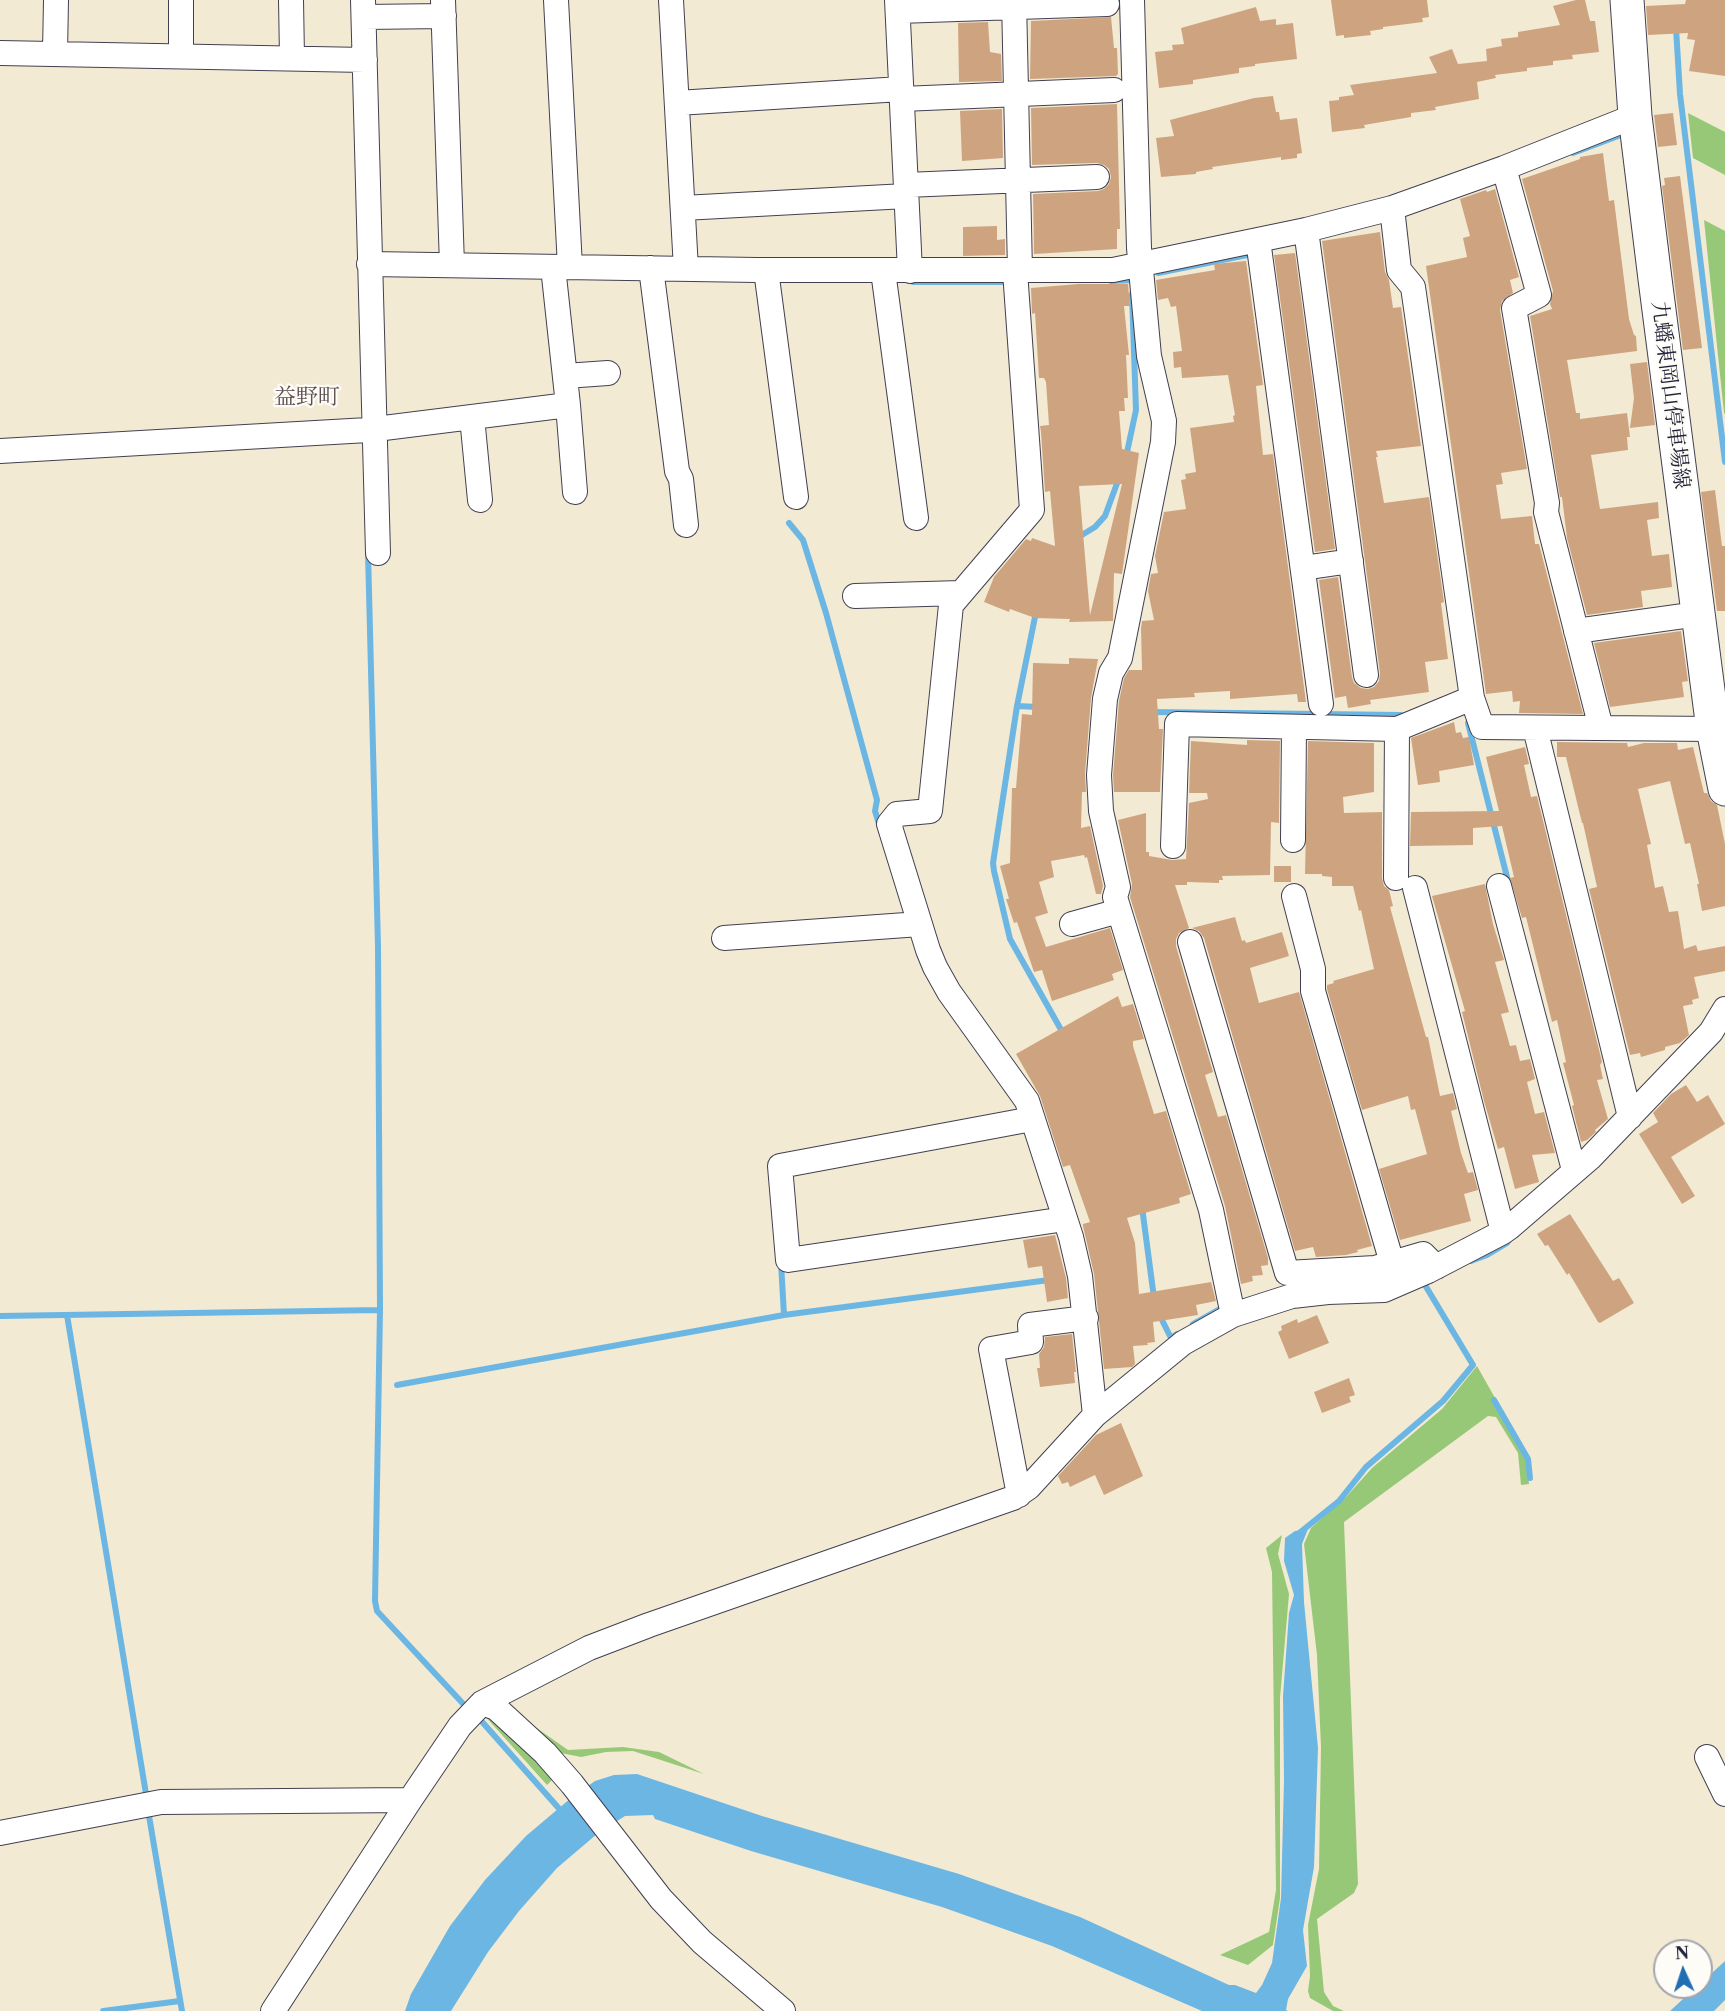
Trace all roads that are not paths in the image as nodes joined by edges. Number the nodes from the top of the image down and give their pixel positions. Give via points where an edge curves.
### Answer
1 (56, 0) edge
2 (181, 0) edge
3 (291, 0) edge
4 (556, 0) edge
5 (671, 0) edge
6 (680, 0) edge
7 (1132, 0) edge
8 (1627, 0) edge
9 (1014, 3) edge
10 (1107, 4) dead end
11 (897, 5) edge
12 (443, 8) edge
13 (363, 9) edge
14 (0, 53) edge
15 (55, 53) junction
16 (181, 56) junction
17 (292, 57) junction
18 (358, 59) junction
19 (1114, 90) dead end
20 (1016, 93) junction
21 (902, 94) junction
22 (677, 103) junction
23 (1635, 116) junction
24 (1504, 168) junction
25 (1097, 177) dead end
26 (1018, 180) junction
27 (906, 190) junction
28 (682, 208) junction
29 (1392, 208) junction
30 (1306, 230) junction
31 (1258, 240) junction
32 (369, 264) junction
33 (452, 265) junction
34 (1133, 266) junction
35 (686, 269) junction
36 (766, 270) junction
37 (910, 271) junction
38 (558, 272) junction
39 (652, 276) junction
40 (1017, 276) junction
41 (884, 277) junction
42 (608, 373) dead end
43 (565, 376) junction
44 (567, 405) junction
45 (472, 417) junction
46 (368, 429) junction
47 (0, 451) edge
48 (575, 492) dead end
49 (796, 497) dead end
50 (480, 500) dead end
51 (916, 518) dead end
52 (686, 525) dead end
53 (378, 553) dead end
54 (1351, 561) junction
55 (1303, 568) junction
56 (961, 593) junction
57 (855, 596) dead end
58 (1698, 614) junction
59 (1576, 631) junction
60 (1366, 675) dead end
61 (1472, 698) junction
62 (1322, 704) dead end
63 (1600, 722) junction
64 (1294, 727) junction
65 (1535, 728) junction
66 (1397, 729) junction
67 (1713, 729) junction
68 (1725, 789) edge
69 (1293, 840) dead end
70 (1173, 846) dead end
71 (1499, 886) dead end
72 (1293, 896) dead end
73 (1119, 911) junction
74 (1072, 924) dead end
75 (912, 925) junction
76 (724, 938) dead end
77 (1190, 942) dead end
78 (1725, 1010) edge
79 (1630, 1117) junction
80 (1032, 1119) junction
81 (1574, 1170) junction
82 (1065, 1219) junction
83 (1503, 1232) junction
84 (1392, 1263) junction
85 (1436, 1267) junction
86 (1290, 1286) junction
87 (1232, 1308) junction
88 (1086, 1318) junction
89 (1095, 1415) junction
90 (1019, 1495) junction
91 (476, 1709) junction
92 (1707, 1757) dead end
93 (1725, 1794) edge
94 (410, 1800) junction
95 (0, 1833) edge
96 (273, 2011) edge
97 (783, 2011) edge

1 - 15 street
2 - 16 street
3 - 17 street
4 - 38 street
5 - 6 street
5 - 22 street
7 - 34 street
8 - 23 main road, 九蟠東岡山停車場線
9 - 10 street
9 - 11 street
9 - 20 street
11 - 21 street
12 - 13 street
12 - 33 street
13 - 18 street
14 - 15 street
15 - 16 street
16 - 17 street
17 - 18 street
18 - 32 street
19 - 20 street
20 - 21 street
20 - 26 street
21 - 22 street
21 - 27 street
22 - 28 street
23 - 24 street
23 - 58 main road, 九蟠東岡山停車場線
24 - 29 street
24 - 59 street via 1539,295 1514,308 1546,512
25 - 26 street
26 - 27 street
26 - 40 street
27 - 28 street
27 - 37 street
28 - 35 street
29 - 30 street
29 - 61 street via 1399,270 1413,287
30 - 31 street
30 - 54 street
31 - 34 street
31 - 55 street
32 - 33 street
32 - 46 street
33 - 38 street
34 - 40 street
34 - 73 street via 1164,421 1120,658 1111,673 1104,710 1099,775 1101,811 1118,886 1115,897
35 - 36 street
35 - 39 street
36 - 41 street
36 - 49 street
37 - 40 street
37 - 41 street
38 - 39 street
38 - 43 street
39 - 52 street
40 - 56 street via 1032,510
41 - 51 street
42 - 43 street
43 - 44 street
44 - 45 street
44 - 48 street
45 - 46 street
45 - 50 street
46 - 47 street
46 - 53 street
54 - 55 street
54 - 60 street
55 - 62 street
56 - 57 street
56 - 75 street via 951,605 930,811 897,814 889,824
58 - 59 street
58 - 67 main road, 九蟠東岡山停車場線
59 - 63 street
61 - 65 street via 1482,727
61 - 66 street
63 - 65 street
63 - 67 street
64 - 66 street
64 - 69 street
64 - 70 street via 1177,724
65 - 79 street
66 - 83 street via 1406,883
67 - 68 main road, 九蟠東岡山停車場線
71 - 81 street
72 - 84 street via 1313,969 1313,991
73 - 74 street
73 - 87 street via 1211,1210
75 - 76 street
75 - 80 street via 949,992 1016,1083
77 - 86 street
78 - 79 street via 1711,1032
79 - 81 street
80 - 82 street
80 - 82 street via 780,1166 788,1260
81 - 83 street
82 - 88 street
83 - 85 street
84 - 85 street via 1423,1254
84 - 86 street
85 - 86 street via 1384,1290 1328,1292
86 - 87 street
87 - 89 street
88 - 89 street
88 - 90 street via 1030,1325 1030,1341 992,1349
89 - 90 street
90 - 91 street via 589,1648
91 - 94 street
91 - 97 street via 496,1708 545,1753 661,1899 702,1942
92 - 93 street
94 - 95 street via 148,1804
94 - 96 street

